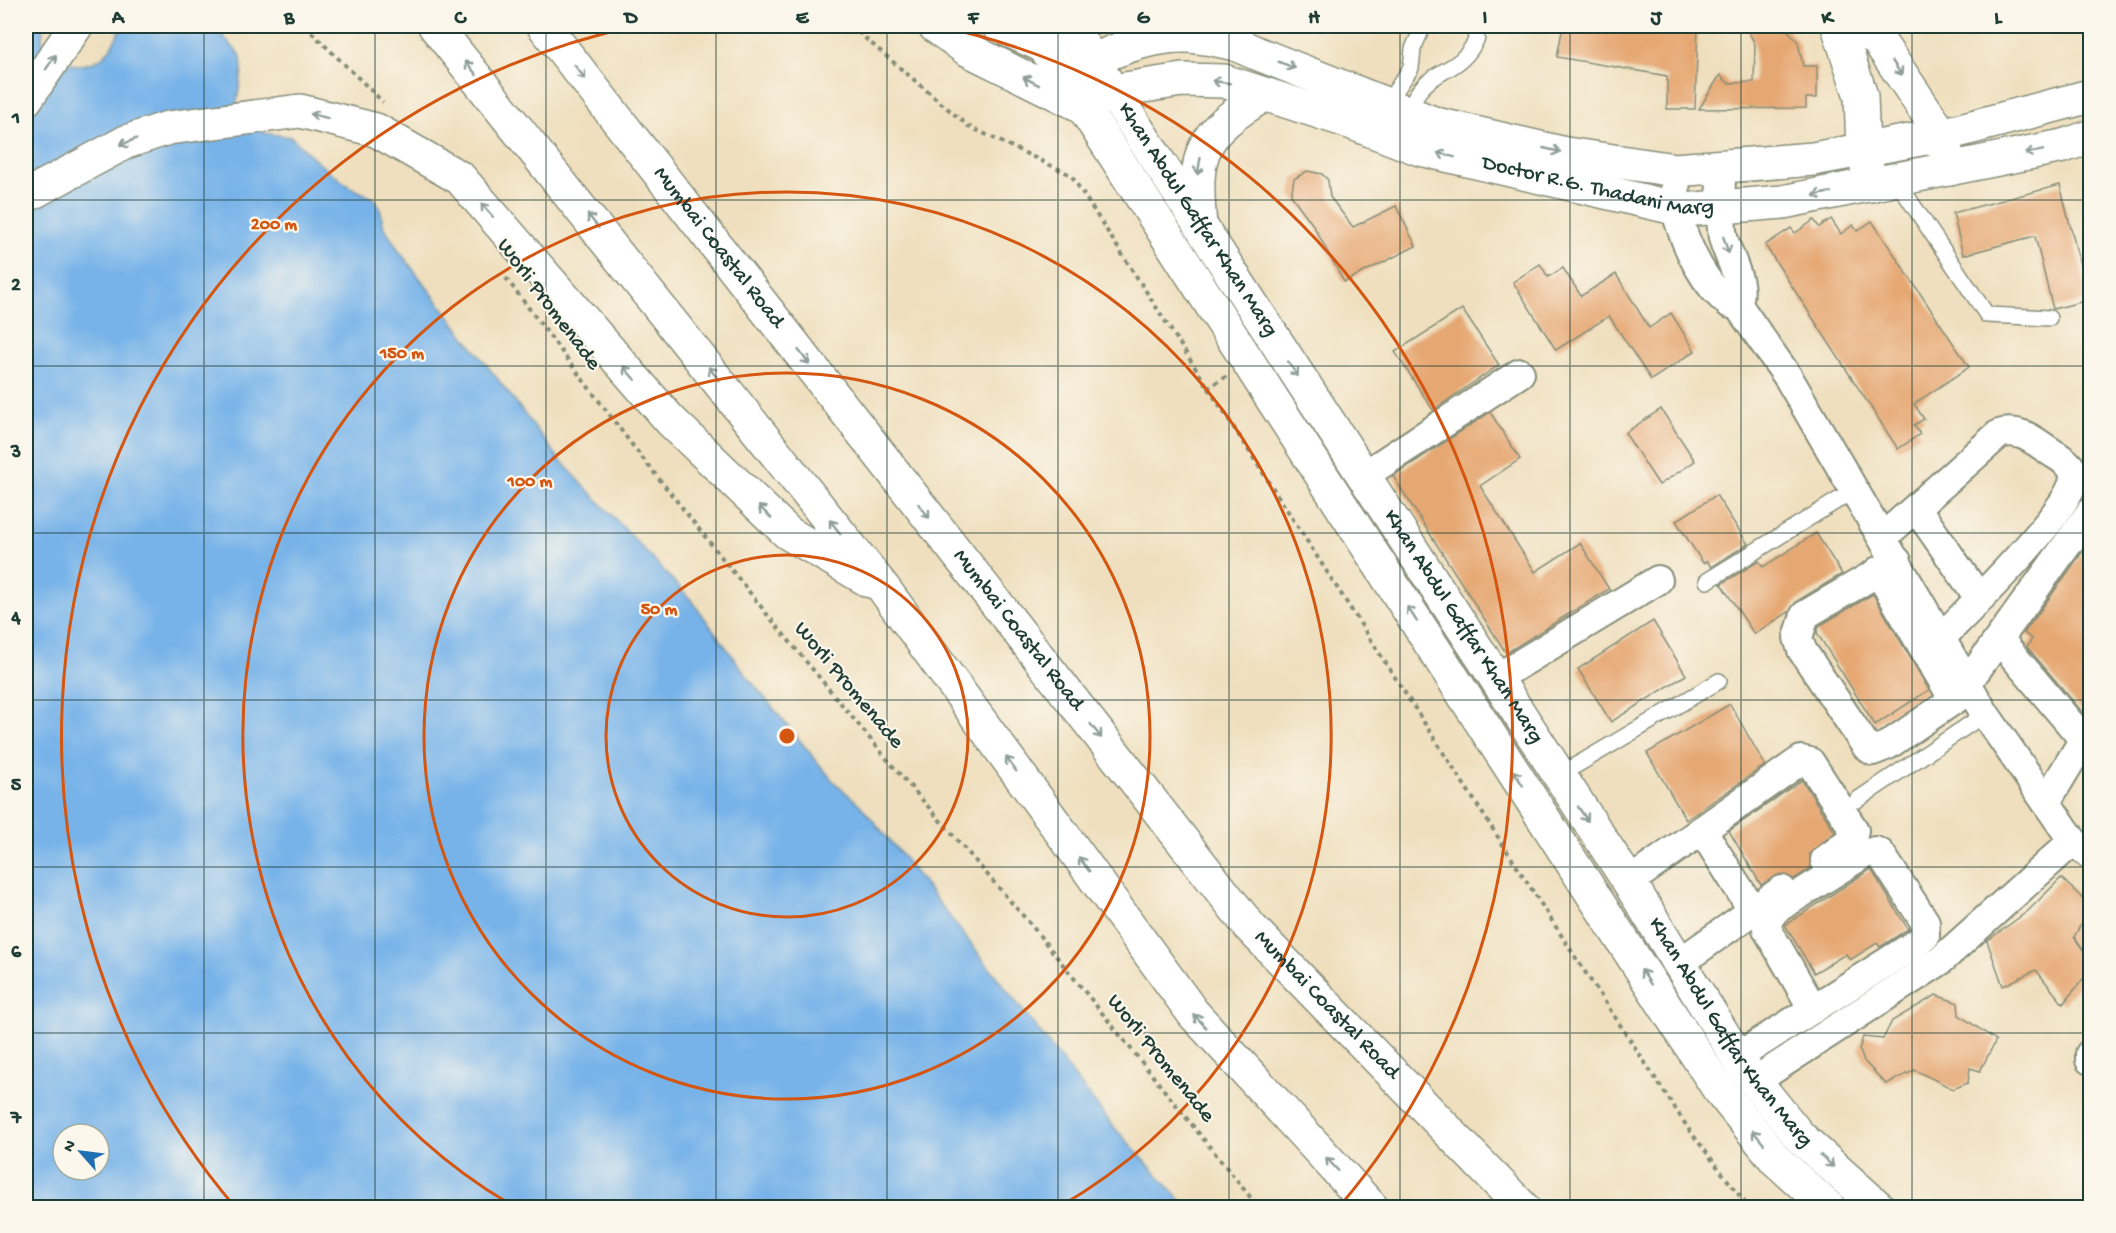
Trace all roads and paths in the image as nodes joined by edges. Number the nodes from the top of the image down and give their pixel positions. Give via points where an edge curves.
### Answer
1 (76, 26) edge
2 (305, 26) edge
3 (435, 26) edge
4 (544, 26) edge
5 (851, 26) edge
6 (935, 26) edge
7 (999, 26) edge
8 (1070, 26) edge
9 (1423, 26) edge
10 (1471, 26) edge
11 (1838, 26) edge
12 (1858, 26) edge
13 (1220, 34) edge
14 (1035, 36) edge
15 (1092, 61) junction
16 (1065, 78) junction
17 (1112, 91) junction
18 (1264, 95) junction
19 (2091, 96) edge
20 (26, 99) edge
21 (1084, 107) junction
22 (1397, 110) junction
23 (382, 118) junction
24 (1942, 135) junction
25 (2091, 137) edge
26 (1863, 149) junction
27 (1508, 155) junction
28 (1721, 166) junction
29 (1950, 169) junction
30 (1675, 170) junction
31 (1884, 182) junction
32 (26, 196) edge
33 (1720, 207) junction
34 (1677, 208) junction
35 (1200, 226) junction
36 (504, 274) dead end
37 (1737, 304) junction
38 (2049, 318) dead end
39 (1520, 373) dead end
40 (1363, 476) junction
41 (1856, 489) junction
42 (1917, 509) junction
43 (2091, 513) edge
44 (1883, 537) junction
45 (1887, 566) junction
46 (1658, 580) dead end
47 (1707, 580) dead end
48 (884, 589) junction
49 (1979, 598) junction
50 (1941, 638) junction
51 (1999, 639) junction
52 (1495, 679) junction
53 (1719, 681) dead end
54 (1964, 690) junction
55 (1985, 714) junction
56 (2087, 735) edge
57 (1558, 776) junction
58 (1857, 800) dead end
59 (2046, 802) junction
60 (1702, 830) junction
61 (2082, 848) edge
62 (1629, 882) junction
63 (1753, 911) junction
64 (1679, 963) junction
65 (1813, 1009) junction
66 (2091, 1054) edge
67 (2091, 1060) edge
68 (1746, 1069) junction
69 (1259, 1208) edge
70 (1372, 1208) edge
71 (1522, 1208) edge
72 (1749, 1208) edge
73 (1829, 1208) edge
74 (1879, 1208) edge

20 -> 1 main road
2 - 23 path
48 -> 3 main road
4 -> 71 main road, Mumbai Coastal Road via 1250,927
5 - 72 path via 968,126 1071,175 1580,965 1690,1131
21 -> 6 main road via 967,49
7 - 14 main road
8 - 15 main road, Khan Abdul Gaffar Khan Marg
9 - 22 lane
10 - 22 lane via 1477,38 1470,54 1431,78
11 - 26 main road via 1861,96
12 -> 24 main road via 1878,40
13 - 15 main road, Doctor R.G. Thadani Marg via 1152,39
13 -> 22 main road, Doctor R.G. Thadani Marg
14 - 16 main road, Khan Abdul Gaffar Khan Marg
15 - 16 main road, Doctor R.G. Thadani Marg
15 - 17 main road, Khan Abdul Gaffar Khan Marg
16 - 21 main road, Khan Abdul Gaffar Khan Marg
18 -> 17 main road, Doctor R.G. Thadani Marg via 1224,81 1182,80
17 - 21 main road
17 - 35 main road, Khan Abdul Gaffar Khan Marg
27 -> 18 main road, Doctor R.G. Thadani Marg via 1420,149
18 -> 35 main road via 1219,125 1207,141 1199,161 1197,185
19 - 24 main road, Doctor R.G. Thadani Marg
73 -> 21 main road, Khan Abdul Gaffar Khan Marg via 1776,1160 1718,1088
22 - 27 main road, Doctor R.G. Thadani Marg
23 -> 32 main road via 300,111 168,129 126,142
48 -> 23 main road via 788,533 670,420 460,178
24 - 26 main road, Doctor R.G. Thadani Marg
24 - 29 main road
25 -> 29 main road, Doctor R.G. Thadani Marg
26 - 28 main road, Doctor R.G. Thadani Marg via 1792,161
26 - 31 main road
27 -> 30 main road, Doctor R.G. Thadani Marg via 1566,154
27 - 34 main road, Doctor R.G. Thadani Marg
28 - 30 main road, Doctor R.G. Thadani Marg
28 - 33 street
29 - 31 main road, Doctor R.G. Thadani Marg
30 - 34 street
31 -> 33 main road, Doctor R.G. Thadani Marg via 1783,202
31 - 38 lane via 1988,315
33 - 34 main road, Doctor R.G. Thadani Marg
33 -> 37 street via 1723,238 1739,287
34 - 37 street via 1678,220 1707,280 1719,296
35 -> 40 main road, Khan Abdul Gaffar Khan Marg
36 - 69 path, Worli Promenade via 636,450 766,613 1032,926
37 - 41 street via 1788,377
39 - 40 street
40 - 52 main road, Khan Abdul Gaffar Khan Marg
41 - 44 street
41 - 47 lane
42 - 44 street
42 - 49 street
42 - 49 street via 2005,432 2015,431 2034,440 2069,465 2073,481 2049,523
43 - 51 street
44 - 45 street
45 - 50 street
45 - 54 street
45 - 54 street via 1805,615 1798,638 1802,650 1873,751 1888,746
46 - 52 street
70 -> 48 main road via 1193,1013
49 - 50 street
50 - 54 street
51 - 54 street
51 - 56 street
52 - 57 main road, Khan Abdul Gaffar Khan Marg
53 - 57 lane
54 - 55 street
55 - 58 lane
55 - 59 street
56 - 59 street
57 -> 62 main road, Khan Abdul Gaffar Khan Marg
59 - 61 street
60 - 62 street
60 - 63 street
60 - 63 street via 1805,760 1854,830 1855,835 1844,847
61 - 68 street via 1940,961
62 - 64 main road, Khan Abdul Gaffar Khan Marg
63 - 64 street
64 - 68 main road, Khan Abdul Gaffar Khan Marg
65 - 65 street via 1925,936 1925,922 1880,853 1862,855 1775,910 1768,920 1767,929
65 - 68 street
66 - 67 street
68 -> 74 main road, Khan Abdul Gaffar Khan Marg via 1800,1137

